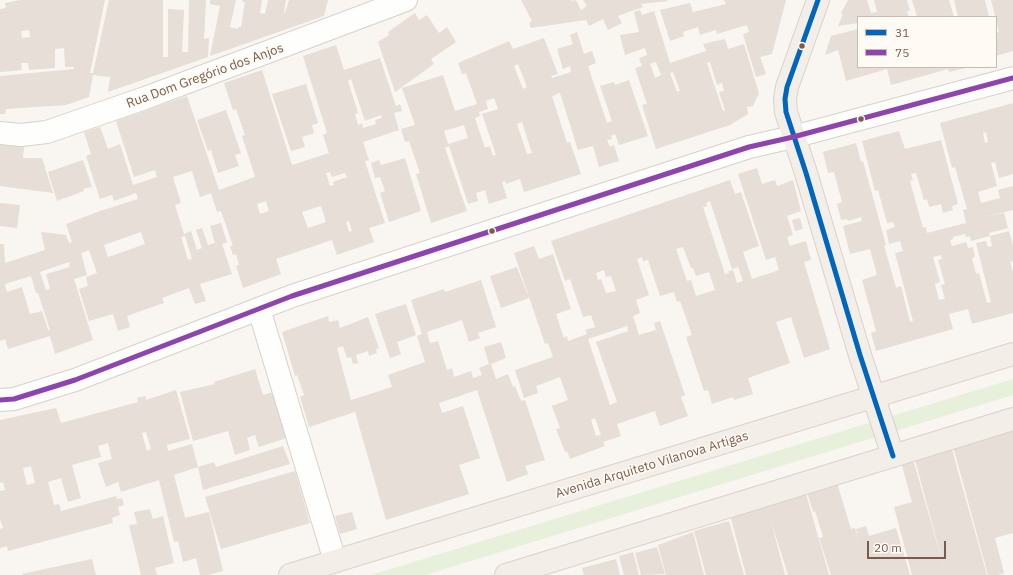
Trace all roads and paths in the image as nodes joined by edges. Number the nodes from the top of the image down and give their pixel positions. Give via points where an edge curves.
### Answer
1 (406, 0) edge
2 (818, 0) edge
3 (1013, 78) edge
4 (0, 133) edge
5 (793, 137) junction
6 (259, 309) junction
7 (1013, 354) edge
8 (874, 396) junction
9 (0, 400) edge
10 (1013, 419) edge
11 (893, 456) junction
12 (335, 561) junction
13 (290, 575) edge
14 (506, 575) edge

1 - 4 street, Rua Dom Gregório dos Anjos via 47,132 22,135
2 - 5 main road via 787,87 786,112
3 - 5 street
5 - 6 street via 749,147
5 - 8 main road
6 - 9 street via 75,380 14,399
6 - 12 street
7 - 8 main road, Avenida Arquiteto Vilanova Artigas
8 - 11 main road
8 - 12 main road, Avenida Arquiteto Vilanova Artigas
10 - 11 main road
11 - 14 main road
12 - 13 main road, Avenida Arquiteto Vilanova Artigas

